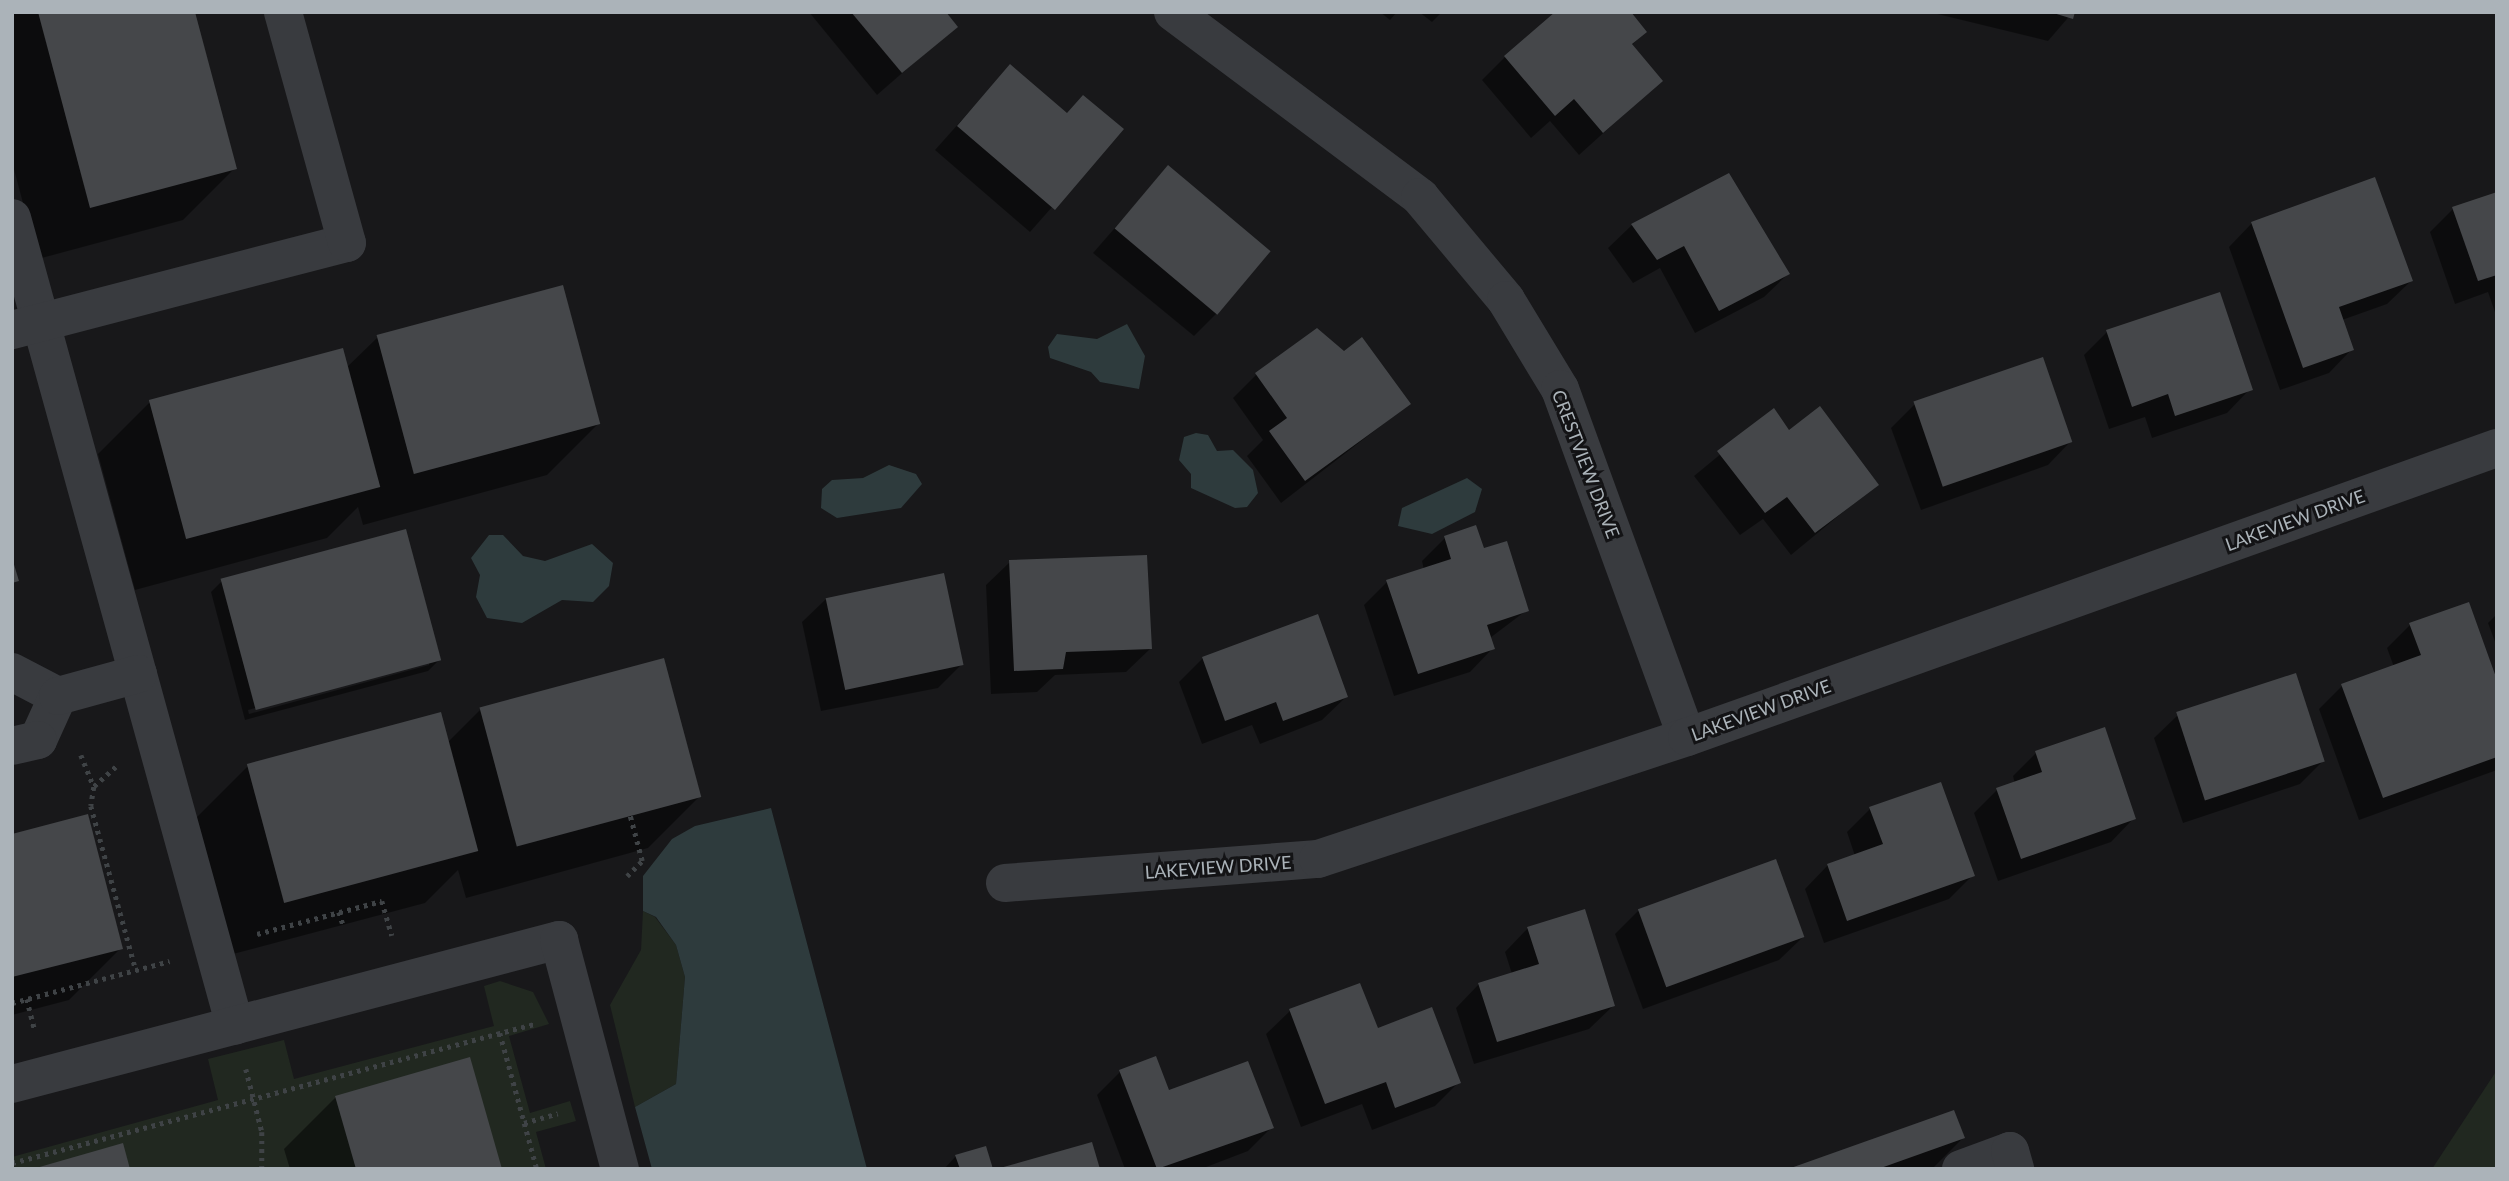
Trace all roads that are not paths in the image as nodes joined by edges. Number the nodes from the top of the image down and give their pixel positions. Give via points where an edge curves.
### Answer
1 (283, 12) edge
2 (1173, 12) edge
3 (12, 218) edge
4 (27, 326) edge
5 (2497, 448) edge
6 (12, 673) edge
7 (138, 674) junction
8 (58, 696) junction
9 (1687, 737) junction
10 (12, 746) edge
11 (1005, 883) dead end
12 (235, 1026) junction
13 (12, 1084) edge
14 (620, 1169) edge
15 (1961, 1169) edge
16 (2015, 1169) edge

1 - 4 street via 347,243
2 - 9 street, CRESTVIEW DRIVE via 1420,197 1506,300 1560,389
3 - 4 street
4 - 7 street
5 - 9 street, LAKEVIEW DRIVE
6 - 8 street
7 - 8 street
7 - 12 street
8 - 10 street via 38,740
9 - 11 street, LAKEVIEW DRIVE via 1318,859
12 - 13 street
12 - 14 street via 559,940
15 - 16 street via 2010,1151

